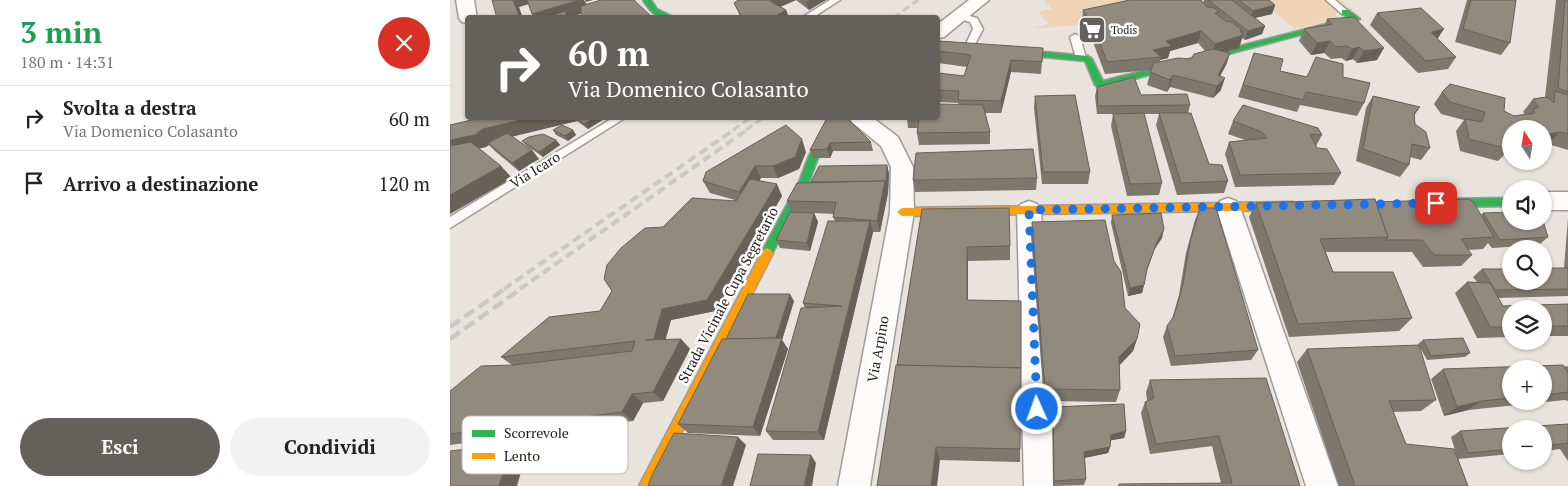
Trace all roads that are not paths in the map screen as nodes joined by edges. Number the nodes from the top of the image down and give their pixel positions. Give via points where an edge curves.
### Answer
1 (465, 0) edge
2 (647, 0) edge
3 (836, 0) edge
4 (980, 0) edge
5 (1330, 0) edge
6 (1345, 12) joint
7 (468, 15) edge
8 (663, 15) edge
9 (810, 15) edge
10 (959, 16) junction
11 (940, 31) edge
12 (1075, 37) dead end
13 (940, 45) edge
14 (969, 48) junction
15 (1081, 58) junction
16 (617, 120) edge
17 (833, 120) edge
18 (862, 120) edge
19 (1552, 201) edge
20 (1568, 201) edge
21 (1502, 202) edge
22 (1423, 203) edge
23 (1306, 205) edge
24 (1228, 207) junction
25 (1029, 210) junction
26 (902, 212) junction
27 (450, 223) edge
28 (646, 486) edge
29 (854, 486) edge
30 (1040, 486) edge
31 (1322, 486) edge

1 - 7 street
2 - 8 street via 654,11
3 - 9 lane
4 - 10 street
5 - 6 lane
6 - 15 street via 1356,20 1100,86 1088,59
10 - 11 street
10 - 14 lane via 974,20 978,29
12 - 15 lane
13 - 14 street
14 - 15 street
16 - 27 lane, Via Icaro
17 - 28 street, Strada Vicinale Cupa Segretario
18 - 26 street, Via Arpino via 890,142 902,167
19 - 20 street
21 - 22 street
23 - 24 street
24 - 25 street
24 - 31 street
25 - 26 street
25 - 30 street
26 - 29 street, Via Arpino

